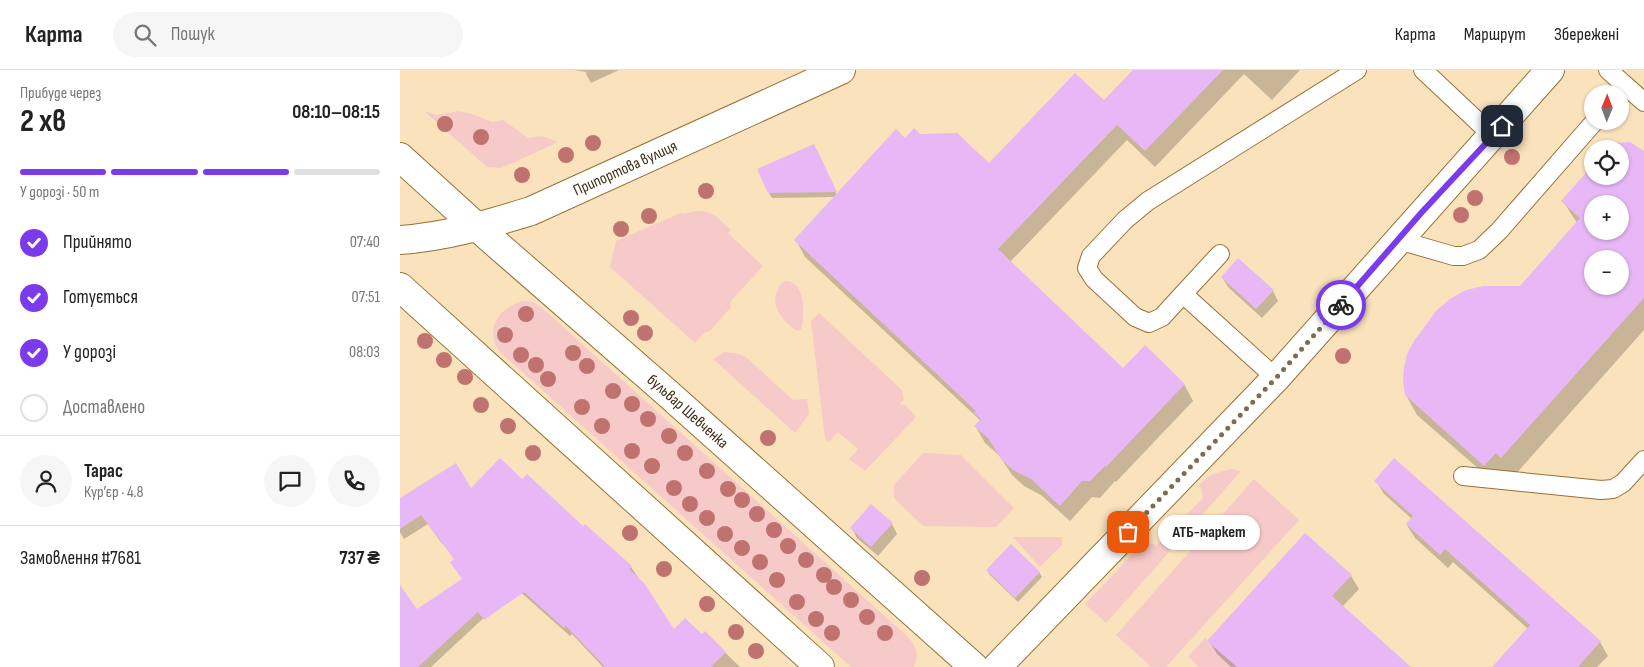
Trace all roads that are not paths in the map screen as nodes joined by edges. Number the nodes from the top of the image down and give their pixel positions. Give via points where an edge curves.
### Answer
1 (841, 70) edge
2 (1357, 70) edge
3 (1423, 70) edge
4 (1550, 70) edge
5 (1608, 70) edge
6 (1619, 85) edge
7 (1629, 93) edge
8 (1644, 102) edge
9 (1588, 130) edge
10 (1492, 136) junction
11 (400, 157) edge
12 (477, 227) junction
13 (400, 240) edge
14 (1398, 240) junction
15 (1220, 254) dead end
16 (400, 287) edge
17 (1183, 294) junction
18 (1276, 378) junction
19 (1644, 460) edge
20 (1463, 476) dead end
21 (820, 667) edge
22 (974, 667) edge
23 (998, 667) edge

1 - 12 main road, Припортова вулиця via 531,211
2 - 17 lane via 1142,206 1091,256 1087,268 1094,279 1135,317 1149,323 1162,317
3 - 10 lane
4 - 10 main road
5 - 6 lane
7 - 8 lane
9 - 14 lane via 1479,250 1454,256
10 - 14 main road
11 - 12 main road, бульвар Шевченка
12 - 13 main road, Припортова вулиця
12 - 22 main road, бульвар Шевченка
14 - 18 main road
15 - 17 lane
16 - 21 main road
17 - 18 lane
18 - 23 main road
19 - 20 lane via 1613,489

